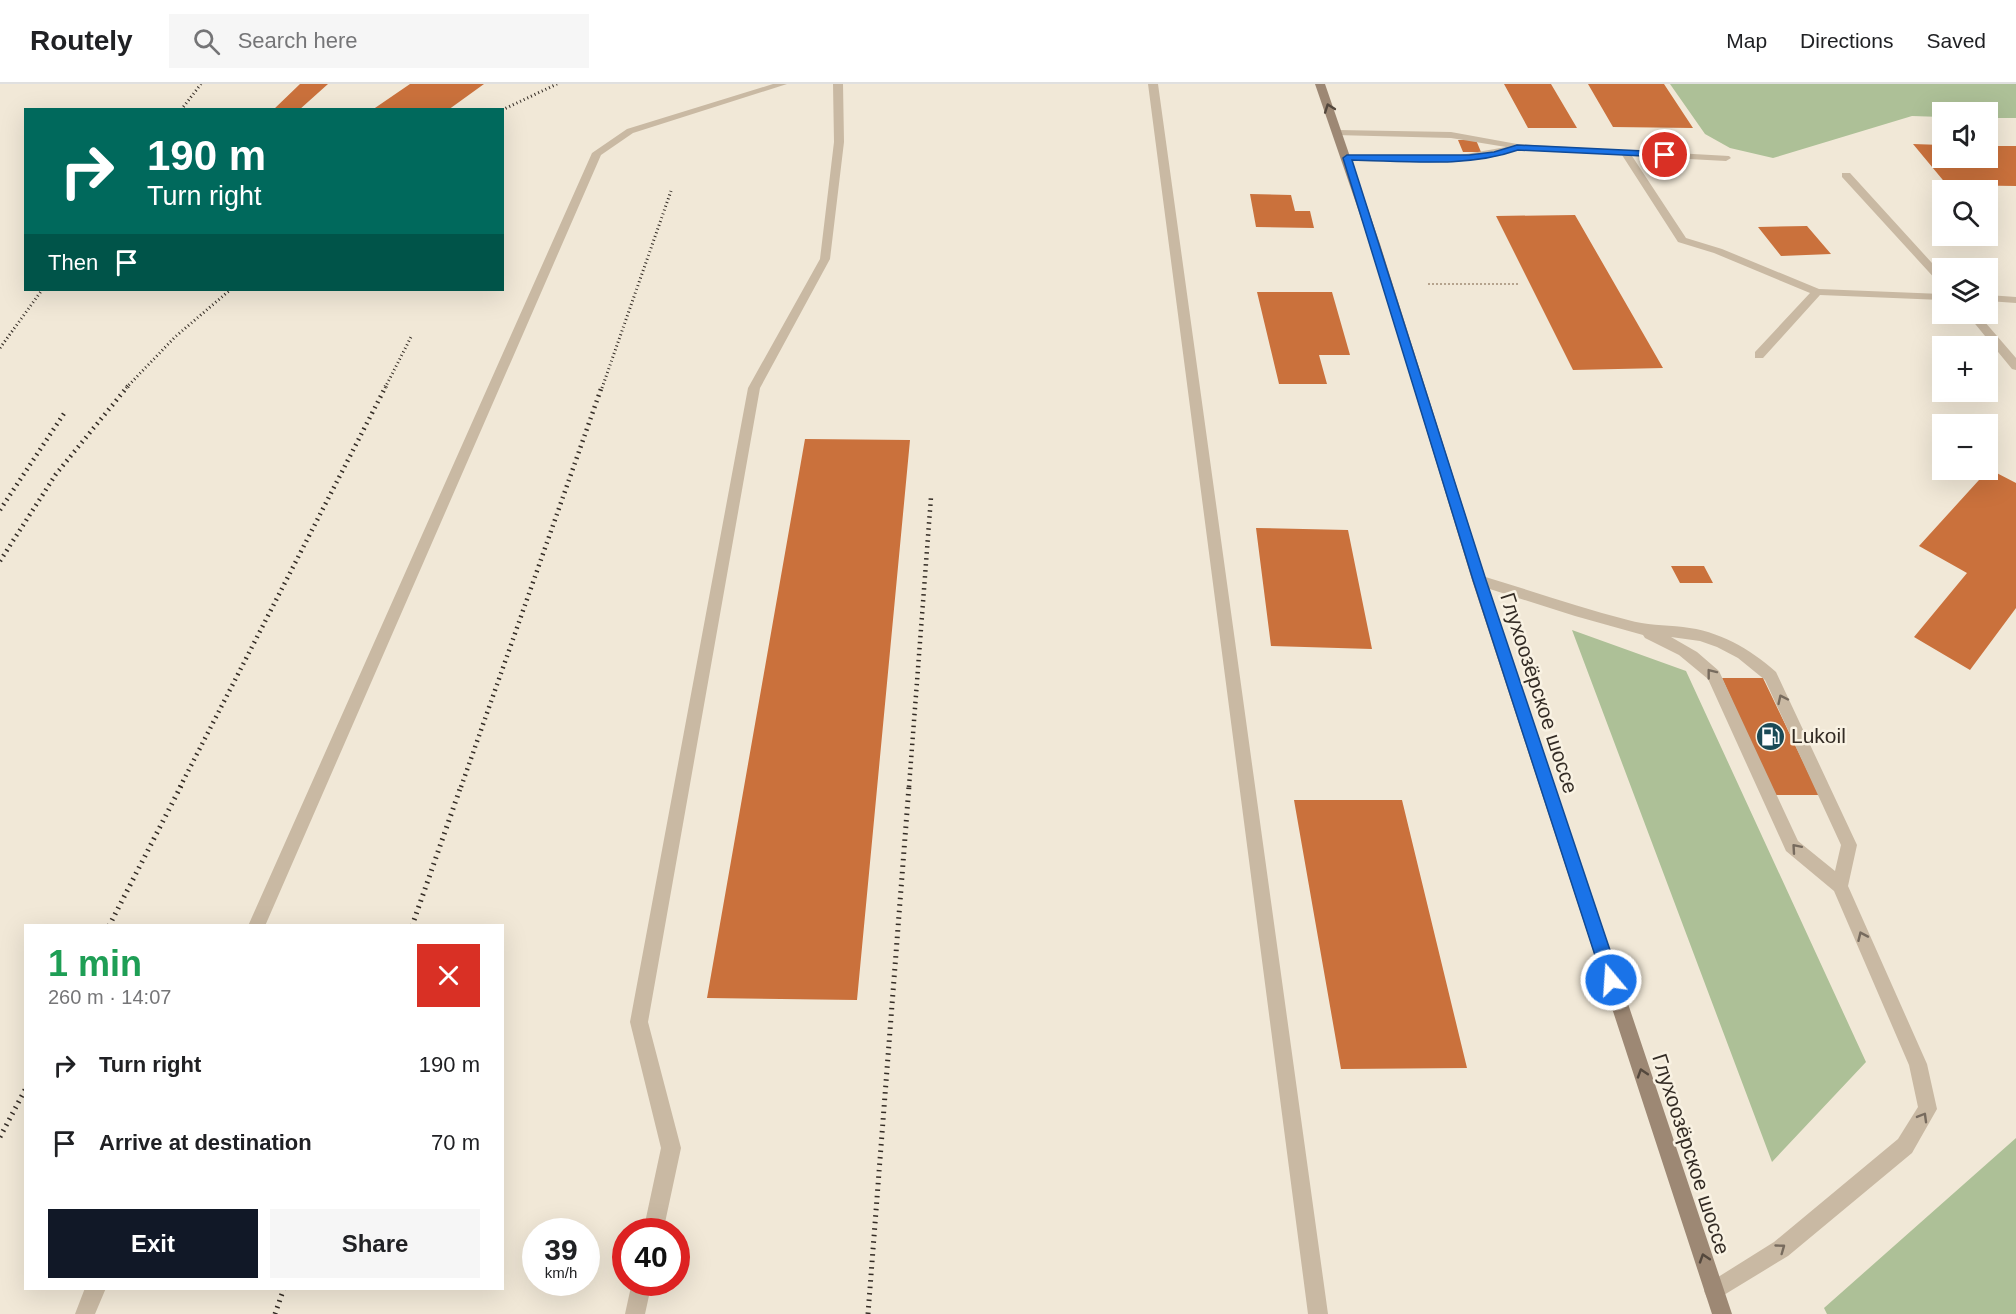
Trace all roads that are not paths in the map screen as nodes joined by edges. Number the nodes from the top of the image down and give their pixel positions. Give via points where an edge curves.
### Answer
1 (782, 84) edge
2 (838, 84) edge
3 (1153, 84) edge
4 (1320, 84) edge
5 (1338, 133) junction
6 (1517, 147) junction
7 (1624, 153) junction
8 (1347, 158) junction
9 (1726, 158) dead end
10 (1846, 175) dead end
11 (1932, 269) edge
12 (1817, 292) junction
13 (1932, 297) edge
14 (1998, 299) edge
15 (2016, 300) edge
16 (1980, 324) edge
17 (1759, 355) dead end
18 (2016, 366) edge
19 (1479, 580) junction
20 (1636, 628) junction
21 (1840, 886) junction
22 (257, 924) edge
23 (656, 1218) edge
24 (95, 1290) edge
25 (1714, 1291) junction
26 (639, 1296) edge
27 (85, 1314) edge
28 (635, 1314) edge
29 (1318, 1314) edge
30 (1722, 1314) edge

1 - 22 lane via 630,131 597,153
2 - 23 lane via 839,142 825,259 754,388 639,1022 671,1148
3 - 29 lane
5 -> 4 street, Глухоозёрское шоссе
5 - 6 lane via 1458,134
5 - 8 street, Глухоозёрское шоссе
6 - 7 lane
6 - 8 lane via 1496,155 1469,158
7 - 9 lane
7 - 12 lane via 1682,240
8 - 19 street, Глухоозёрское шоссе
10 - 11 lane
12 - 13 lane
12 - 17 lane
14 - 15 lane
16 - 18 lane
19 - 20 lane
25 -> 19 street, Глухоозёрское шоссе
21 -> 20 lane via 1792,846 1714,675 1696,657
21 -> 20 lane via 1850,845 1771,676 1728,643 1688,633
25 -> 21 lane via 1780,1249 1905,1146 1928,1108 1918,1065
24 - 27 lane
25 - 30 street, Глухоозёрское шоссе
26 - 28 lane

